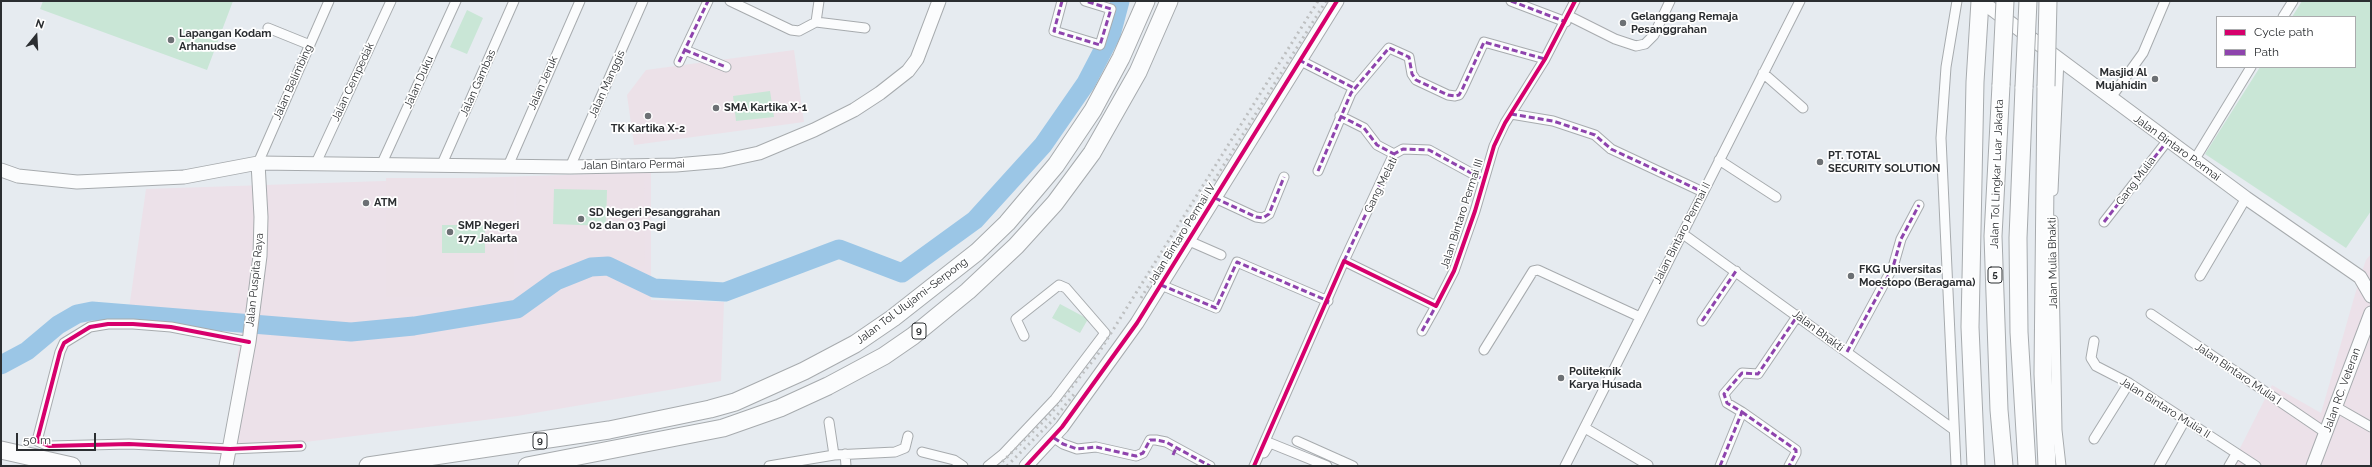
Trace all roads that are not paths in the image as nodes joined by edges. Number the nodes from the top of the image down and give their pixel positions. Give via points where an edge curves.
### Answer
1 (329, 1) edge
2 (391, 1) edge
3 (456, 1) edge
4 (514, 1) edge
5 (580, 1) edge
6 (643, 1) edge
7 (708, 1) edge
8 (730, 1) edge
9 (819, 1) edge
10 (939, 1) edge
11 (1062, 1) edge
12 (1085, 1) edge
13 (1146, 1) edge
14 (1169, 1) edge
15 (1337, 1) edge
16 (1511, 1) edge
17 (1576, 1) edge
18 (1670, 1) edge
19 (1800, 1) edge
20 (1958, 1) edge
21 (1981, 1) edge
22 (2005, 1) edge
23 (2028, 1) edge
24 (2048, 1) edge
25 (2165, 1) edge
26 (2293, 1) edge
27 (2284, 16) edge
28 (1568, 19) junction
29 (816, 22) junction
30 (268, 28) dead end
31 (865, 28) dead end
32 (310, 45) junction
33 (685, 50) junction
34 (1545, 59) junction
35 (2059, 59) junction
36 (1299, 60) junction
37 (679, 62) dead end
38 (726, 67) dead end
39 (2250, 68) edge
40 (1763, 73) junction
41 (1354, 88) junction
42 (2110, 99) junction
43 (1803, 108) dead end
44 (1511, 114) junction
45 (1340, 116) junction
46 (2168, 140) junction
47 (1394, 154) junction
48 (2195, 159) junction
49 (1719, 160) junction
50 (258, 163) junction
51 (316, 163) junction
52 (382, 163) junction
53 (442, 164) junction
54 (508, 166) junction
55 (570, 167) junction
56 (1, 170) edge
57 (1318, 171) dead end
58 (1284, 177) dead end
59 (1484, 180) junction
60 (1703, 192) junction
61 (1776, 197) dead end
62 (1215, 198) junction
63 (2246, 198) junction
64 (1919, 205) dead end
65 (2104, 222) dead end
66 (1683, 234) junction
67 (1189, 241) junction
68 (1221, 255) dead end
69 (1344, 261) junction
70 (1736, 271) junction
71 (2365, 275) edge
72 (2200, 276) dead end
73 (1160, 285) junction
74 (2371, 296) edge
75 (1328, 301) junction
76 (1436, 306) junction
77 (2371, 313) edge
78 (2151, 314) dead end
79 (1798, 315) junction
80 (1640, 317) junction
81 (1702, 321) dead end
82 (1422, 331) dead end
83 (1024, 336) dead end
84 (249, 340) junction
85 (2094, 341) dead end
86 (1484, 350) dead end
87 (1847, 352) junction
88 (2129, 383) junction
89 (2336, 406) junction
90 (1742, 412) junction
91 (2185, 420) junction
92 (829, 422) dead end
93 (2371, 427) edge
94 (1585, 428) junction
95 (1953, 429) junction
96 (2326, 433) junction
97 (908, 436) dead end
98 (1054, 438) junction
99 (2094, 439) dead end
100 (1297, 441) dead end
101 (301, 446) dead end
102 (230, 449) junction
103 (1, 450) edge
104 (922, 452) dead end
105 (844, 454) junction
106 (2236, 454) junction
107 (834, 455) junction
108 (1648, 465) dead end
109 (72, 466) edge
110 (226, 466) edge
111 (368, 466) edge
112 (527, 466) edge
113 (769, 466) edge
114 (846, 466) edge
115 (963, 466) edge
116 (988, 466) edge
117 (1026, 466) edge
118 (1210, 466) edge
119 (1255, 466) edge
120 (1327, 466) edge
121 (1353, 466) edge
122 (1565, 466) edge
123 (1720, 466) edge
124 (1789, 466) edge
125 (1956, 466) edge
126 (1976, 466) edge
127 (2004, 466) edge
128 (2027, 466) edge
129 (2047, 466) edge
130 (2061, 466) edge
131 (2159, 466) edge
132 (2229, 466) edge
133 (2256, 466) edge
134 (2313, 466) edge

1 - 32 street, Jalan Belimbing
2 - 51 street, Jalan Cempedak
3 - 52 street, Jalan Duku
4 - 53 street, Jalan Gambas
5 - 54 street, Jalan Jeruk
6 - 55 street, Jalan Manggis
7 - 33 street
8 - 29 street via 791,30 804,29
9 - 29 street
10 - 55 main road, Jalan Bintaro Permai via 924,46 908,71 854,110 814,130 759,153 722,161 676,165
11 - 12 street via 1054,31 1100,45 1111,9
13 - 111 highway, Jalan Tol Ulujami–Serpong / 9 via 1121,58 1093,110 1056,166 1007,223 977,252 893,318 855,344 804,371 735,402 710,409 610,430
14 - 112 highway, 9 via 1138,72 1092,153 1055,203 1011,251 968,291 913,336 884,356 828,386 780,408 723,428
15 - 36 main road, Jalan Bintaro Permai IV
16 - 28 street
17 - 28 street, Jalan Bintaro Permai III
18 - 28 street via 1654,36 1645,44 1636,46
19 - 40 street, Jalan Bintaro Permai II
20 - 95 street via 1946,67 1941,138
21 - 35 main road, Jalan Bintaro Permai
21 - 126 highway via 1976,82 1970,327
22 - 127 highway, Jalan Tol Lingkar Luar Jakarta / 5, bridge via 1993,236 1999,410
23 - 128 highway, bridge via 2018,246 2019,332
24 - 129 highway, bridge via 2043,374
25 - 42 street via 2143,53
26 - 27 street
28 - 34 street, Jalan Bintaro Permai III
29 - 31 street
30 - 32 street
32 - 50 street, Jalan Belimbing
33 - 37 street
33 - 38 street
34 - 41 street via 1484,42 1462,90 1455,96 1416,80 1412,74 1412,61 1409,57 1389,48
34 - 44 street, Jalan Bintaro Permai III
35 - 42 main road, Jalan Bintaro Permai
35 - 130 street, Jalan Mulia Bhakti via 2053,204 2057,430
36 - 41 street
36 - 62 main road, Jalan Bintaro Permai IV
39 - 48 street
40 - 43 street
40 - 49 street, Jalan Bintaro Permai II
41 - 45 street
42 - 46 main road, Jalan Bintaro Permai
44 - 59 street, Jalan Bintaro Permai III via 1494,146
44 - 60 street via 1556,122 1594,135 1611,149
45 - 47 street via 1364,128 1377,145
45 - 57 street
46 - 48 main road, Jalan Bintaro Permai
46 - 65 street, Gang Mulia
47 - 59 street, Gang Melati via 1411,147 1429,150
47 - 69 street, Gang Melati
48 - 63 main road, Jalan Bintaro Permai
49 - 60 street, Jalan Bintaro Permai II
49 - 61 street
50 - 51 main road, Jalan Bintaro Permai
50 - 56 main road, Jalan Bintaro Permai via 184,178 77,182 18,176
50 - 84 main road, Jalan Puspita Raya via 260,256
51 - 52 main road, Jalan Bintaro Permai
52 - 53 main road, Jalan Bintaro Permai
53 - 54 main road, Jalan Bintaro Permai
54 - 55 main road, Jalan Bintaro Permai
58 - 62 street via 1270,214 1263,218
59 - 76 street, Jalan Bintaro Permai III via 1454,271
60 - 66 street, Jalan Bintaro Permai II
62 - 67 main road, Jalan Bintaro Permai IV
63 - 71 main road, Jalan Bintaro Permai
63 - 72 street
64 - 87 street via 1901,239 1894,267
66 - 70 street, Jalan Bhakti
66 - 80 street, Jalan Bintaro Permai II
67 - 68 street
67 - 73 main road, Jalan Bintaro Permai IV
69 - 75 street
69 - 76 street
70 - 79 street, Jalan Bhakti
70 - 81 street
71 - 74 main road, Jalan Bintaro Permai
73 - 75 street via 1216,308 1237,262
73 - 98 main road, Jalan Bintaro Permai IV via 1137,323
75 - 119 street
76 - 82 street, Jalan Bintaro Permai III
77 - 89 main road, Jalan RC. Veteran
78 - 96 street, Jalan Bintaro Mulia I
79 - 87 street, Jalan Bhakti
79 - 90 street via 1758,374 1742,373 1726,391 1725,400
80 - 86 street via 1538,270 1533,271
80 - 94 street, Jalan Bintaro Permai II
83 - 116 street via 1016,318 1059,285 1066,288 1105,333 1055,399 1003,454
84 - 102 main road, Jalan Puspita Raya
84 - 102 street via 171,327 108,324 90,327 64,344 60,352 37,436 39,443 49,446 129,444
85 - 88 street, Jalan Bintaro Mulia II via 2091,358 2096,366
87 - 95 street, Jalan Bhakti
88 - 91 street, Jalan Bintaro Mulia II
88 - 99 street
89 - 93 street
89 - 96 main road, Jalan RC. Veteran
90 - 123 street
90 - 124 street via 1796,450
91 - 106 street, Jalan Bintaro Mulia II
91 - 131 street
92 - 107 street
94 - 108 street
94 - 122 street, Jalan Bintaro Permai II
95 - 125 street
96 - 134 main road, Jalan RC. Veteran
97 - 105 street via 906,448 898,451
98 - 117 main road, Jalan Bintaro Permai IV
98 - 118 street via 1077,449 1096,447 1136,456 1143,454 1152,440 1166,442 1175,451
100 - 121 street
101 - 102 street
102 - 110 main road, Jalan Puspita Raya
103 - 109 highway
104 - 115 street via 954,460
105 - 107 street
105 - 114 street
106 - 132 street
106 - 133 street, Jalan Bintaro Mulia II
107 - 113 street
119 - 120 street via 1270,443

